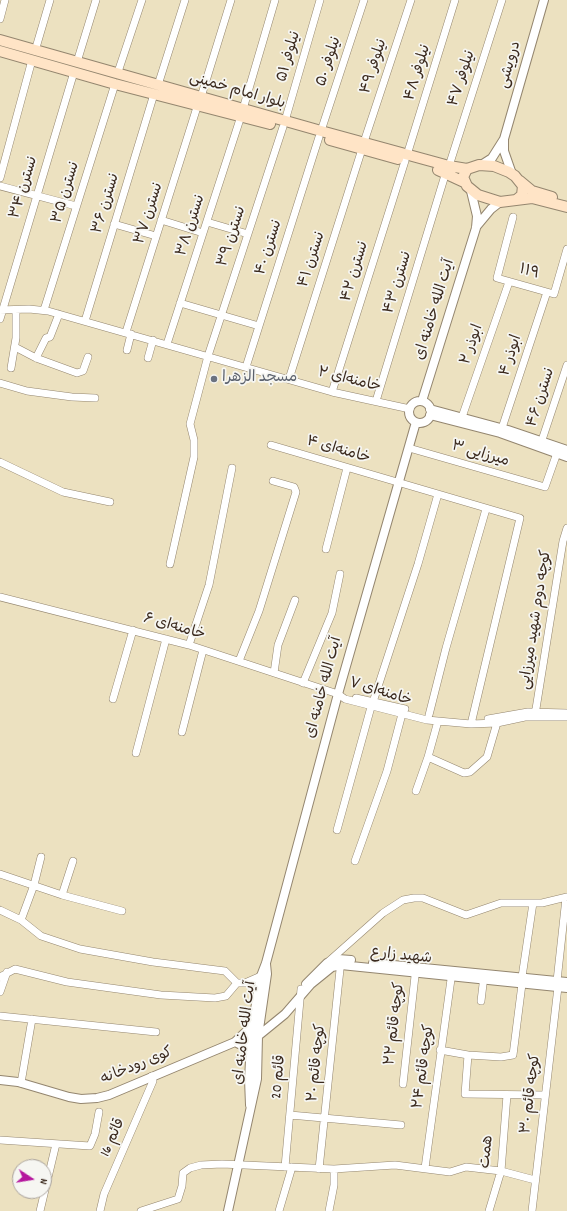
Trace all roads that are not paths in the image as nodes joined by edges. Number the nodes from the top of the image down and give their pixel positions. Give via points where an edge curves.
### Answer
1 (5, 0) edge
2 (50, 0) edge
3 (96, 0) edge
4 (142, 0) edge
5 (185, 0) edge
6 (231, 0) edge
7 (275, 0) edge
8 (320, 0) edge
9 (364, 0) edge
10 (410, 0) edge
11 (455, 0) edge
12 (502, 0) edge
13 (544, 0) edge
14 (0, 18) edge
15 (0, 40) edge
16 (0, 51) edge
17 (34, 56) junction
18 (78, 62) junction
19 (74, 72) junction
20 (118, 72) junction
21 (115, 84) junction
22 (156, 89) junction
23 (200, 101) junction
24 (242, 112) junction
25 (284, 124) junction
26 (320, 134) junction
27 (504, 138) junction
28 (363, 146) junction
29 (406, 158) junction
30 (481, 165) junction
31 (448, 169) junction
32 (468, 169) junction
33 (512, 174) junction
34 (0, 178) edge
35 (520, 181) junction
36 (464, 182) junction
37 (0, 186) edge
38 (471, 191) junction
39 (36, 196) junction
40 (516, 200) junction
41 (567, 201) edge
42 (500, 202) junction
43 (76, 206) junction
44 (567, 207) edge
45 (513, 217) dead end
46 (161, 220) junction
47 (206, 222) junction
48 (114, 224) junction
49 (476, 228) junction
50 (203, 232) junction
51 (248, 234) junction
52 (156, 236) junction
53 (567, 249) edge
54 (509, 282) junction
55 (550, 293) junction
56 (180, 303) junction
57 (1, 310) edge
58 (16, 310) junction
59 (44, 310) junction
60 (59, 314) junction
61 (221, 314) junction
62 (0, 319) edge
63 (85, 321) junction
64 (259, 326) junction
65 (128, 333) junction
66 (153, 340) junction
67 (167, 344) junction
68 (15, 347) junction
69 (127, 350) dead end
70 (208, 356) junction
71 (88, 357) dead end
72 (36, 358) junction
73 (148, 358) dead end
74 (567, 365) edge
75 (246, 367) junction
76 (12, 368) dead end
77 (289, 379) junction
78 (0, 383) edge
79 (332, 392) junction
80 (94, 398) dead end
81 (376, 401) junction
82 (422, 401) junction
83 (410, 409) junction
84 (430, 412) junction
85 (462, 416) junction
86 (416, 422) junction
87 (502, 428) junction
88 (542, 440) junction
89 (271, 445) dead end
90 (409, 448) junction
91 (567, 450) edge
92 (557, 453) junction
93 (567, 457) edge
94 (0, 462) edge
95 (232, 468) dead end
96 (347, 468) junction
97 (273, 481) dead end
98 (398, 482) junction
99 (438, 494) junction
100 (110, 502) dead end
101 (486, 509) junction
102 (567, 528) edge
103 (326, 549) dead end
104 (170, 564) dead end
105 (340, 574) dead end
106 (0, 597) edge
107 (295, 600) dead end
108 (133, 630) junction
109 (166, 639) junction
110 (189, 645) junction
111 (203, 650) junction
112 (239, 662) junction
113 (274, 673) junction
114 (303, 682) junction
115 (338, 694) junction
116 (113, 699) dead end
117 (372, 704) junction
118 (567, 712) edge
119 (402, 714) junction
120 (535, 714) junction
121 (430, 715) junction
122 (567, 717) edge
123 (438, 721) junction
124 (496, 721) junction
125 (471, 722) junction
126 (182, 732) dead end
127 (136, 753) dead end
128 (428, 757) junction
129 (416, 791) dead end
130 (337, 830) dead end
131 (41, 857) dead end
132 (73, 861) dead end
133 (355, 861) dead end
134 (0, 874) edge
135 (34, 885) junction
136 (62, 895) junction
137 (567, 898) edge
138 (533, 903) junction
139 (0, 910) edge
140 (122, 911) dead end
141 (21, 920) junction
142 (341, 962) junction
143 (266, 963) junction
144 (327, 967) junction
145 (416, 970) junction
146 (7, 972) junction
147 (452, 973) junction
148 (261, 976) junction
149 (484, 976) junction
150 (0, 977) edge
151 (522, 980) junction
152 (567, 982) edge
153 (237, 983) junction
154 (561, 985) edge
155 (0, 992) edge
156 (301, 993) junction
157 (481, 1001) dead end
158 (0, 1016) edge
159 (32, 1019) junction
160 (257, 1030) junction
161 (156, 1032) dead end
162 (235, 1042) junction
163 (251, 1050) junction
164 (440, 1050) junction
165 (468, 1055) junction
166 (152, 1076) junction
167 (0, 1080) edge
168 (21, 1083) junction
169 (403, 1084) dead end
170 (507, 1095) junction
171 (545, 1095) junction
172 (250, 1105) junction
173 (99, 1112) dead end
174 (290, 1115) junction
175 (325, 1117) junction
176 (401, 1125) dead end
177 (0, 1140) edge
178 (56, 1144) junction
179 (239, 1165) junction
180 (289, 1167) junction
181 (425, 1168) junction
182 (319, 1169) junction
183 (334, 1169) junction
184 (501, 1171) junction
185 (535, 1180) junction
186 (146, 1210) edge
187 (40, 1211) edge
188 (100, 1211) edge
189 (228, 1211) edge
190 (279, 1211) edge
191 (328, 1211) edge
192 (489, 1211) edge
193 (532, 1211) edge

1 - 14 street
2 - 17 street
3 - 18 street
4 - 20 street
5 - 22 street, نسترن ۳۶
6 - 23 street, نسترن ۳۷
7 - 24 street, نسترن ۳۸
8 - 25 street, نیلوفر ۵۱
9 - 26 street, نیلوفر ۵۰
10 - 28 street, نیلوفر ۴۹
11 - 29 street, نیلوفر ۴۸
12 - 31 street, نیلوفر ۴۷
13 - 27 street, درویشی
15 - 17 main road, بلوار امام خمینی
16 - 17 main road, بلوار امام خمینی
17 - 18 main road, بلوار امام خمینی
17 - 19 main road, بلوار امام خمینی
17 - 34 street
18 - 20 main road, بلوار امام خمینی
19 - 21 main road, بلوار امام خمینی
19 - 39 street, نسترن ۳۴
20 - 22 main road, بلوار امام خمینی
21 - 22 main road, بلوار امام خمینی
21 - 43 street, نسترن ۳۵
22 - 23 main road, بلوار امام خمینی
22 - 48 street, نسترن ۳۶
23 - 24 main road, بلوار امام خمینی
23 - 46 street, نسترن ۳۷
24 - 25 main road, بلوار امام خمینی
24 - 47 street, نسترن ۳۸
25 - 26 main road, بلوار امام خمینی
25 - 51 street, نسترن ۳۹
26 - 28 main road, بلوار امام خمینی
26 - 64 street, نسترن ۴۰
27 - 30 street via 492,158
27 - 33 street via 504,151
28 - 29 main road, بلوار امام خمینی
28 - 77 street, نسترن ۴۱
29 - 31 main road, بلوار امام خمینی
29 - 79 street, نسترن ۴۲
30 - 32 main road
30 - 33 main road via 494,166
31 - 32 main road, بلوار امام خمینی
31 - 36 main road, بلوار امام خمینی
31 - 81 street, نسترن ۴۳
32 - 36 main road via 463,177
33 - 35 main road
35 - 40 main road via 524,190
35 - 41 main road via 532,191
36 - 38 main road
37 - 39 street
38 - 42 main road
38 - 49 street via 477,216
39 - 43 street
39 - 57 street, نسترن ۳۴
40 - 42 main road
40 - 44 main road via 532,198
42 - 49 street
43 - 59 street, نسترن ۳۵
45 - 54 street, ۱۱۹ via 497,278
46 - 50 street
46 - 52 street, نسترن ۳۷
47 - 50 street, نسترن ۳۸
47 - 51 street
48 - 52 street
48 - 63 street, نسترن ۳۶
49 - 82 street, آیت الله خامنه ای
50 - 56 street, نسترن ۳۸
51 - 61 street, نسترن ۳۹
52 - 65 street, نسترن ۳۷
53 - 55 street, ابوذر ۴
54 - 55 street, ۱۱۹
54 - 85 street, ابوذر ۲
55 - 87 street, ابوذر ۴
56 - 61 street
56 - 67 street, نسترن ۳۸
57 - 58 street, خامنه‌ای ۲
57 - 62 street, نسترن ۳۴
58 - 59 street, خامنه‌ای ۲
58 - 68 street
59 - 60 street, خامنه‌ای ۲
60 - 63 street, خامنه‌ای ۲
60 - 72 street via 50,337 46,338
61 - 64 street
61 - 70 street, نسترن ۳۹
63 - 65 street, خامنه‌ای ۲
64 - 75 street, نسترن ۴۰
65 - 66 street, خامنه‌ای ۲
65 - 69 street, نسترن ۳۷
66 - 67 street, خامنه‌ای ۲
66 - 73 street
67 - 70 street, خامنه‌ای ۲
68 - 72 street
68 - 76 street
70 - 75 street, خامنه‌ای ۲
70 - 104 street, نسترن ۳۹ via 190,424 194,440 194,457
71 - 72 street via 83,372 80,373
74 - 88 street, نسترن ۴۶
75 - 77 street, خامنه‌ای ۲
77 - 79 street, خامنه‌ای ۲
78 - 80 street via 26,391
79 - 81 street, خامنه‌ای ۲
81 - 83 street, خامنه‌ای ۲
82 - 83 street via 416,402
82 - 84 street via 427,404
83 - 86 street via 411,418
84 - 85 street
84 - 86 street via 424,422
84 - 92 street
85 - 87 street
86 - 90 street, آیت الله خامنه ای
87 - 88 street
88 - 91 street
89 - 96 street, خامنه‌ای ۴
90 - 92 street, میرزایی ۳ via 545,487
90 - 98 street, آیت الله خامنه ای
92 - 93 street
94 - 100 street via 63,492
95 - 110 street via 209,585
96 - 98 street, خامنه‌ای ۴
96 - 103 street
97 - 112 street via 294,487 296,492 259,611
98 - 99 street, خامنه‌ای ۴
98 - 115 street, آیت الله خامنه ای
99 - 101 street, خامنه‌ای ۴
99 - 117 street
101 - 121 street via 446,648
101 - 125 street, خامنه‌ای ۴ via 520,518
102 - 120 street, کوچه دوم شهید میرزایی
105 - 114 street via 332,613
106 - 108 street, خامنه‌ای ۶
107 - 113 street via 278,645
108 - 109 street, خامنه‌ای ۶
108 - 116 street
109 - 110 street, خامنه‌ای ۶
109 - 127 street
110 - 111 street, خامنه‌ای ۶
111 - 112 street, خامنه‌ای ۶
111 - 126 street
112 - 113 street, خامنه‌ای ۶
113 - 114 street, خامنه‌ای ۶
114 - 115 street, خامنه‌ای ۶
115 - 117 street, خامنه‌ای ۷
115 - 143 street, آیت الله خامنه ای
117 - 119 street, خامنه‌ای ۷
117 - 121 street, خامنه‌ای ۷
117 - 130 street
118 - 120 street, خامنه‌ای ۷
119 - 123 street, خامنه‌ای ۷
119 - 133 street via 387,771
120 - 122 street, خامنه‌ای ۷
120 - 124 street, خامنه‌ای ۷
121 - 125 street, خامنه‌ای ۷
123 - 125 street, خامنه‌ای ۷
123 - 128 street
124 - 125 street, خامنه‌ای ۷
124 - 128 street via 488,758 470,772 464,773
128 - 129 street
131 - 135 street
132 - 136 street
134 - 135 street
135 - 136 street
135 - 141 street
136 - 140 street
137 - 138 street
137 - 154 street, کوچه قائم ۳۰
138 - 144 street via 501,903 466,915 422,898 403,900 383,912
138 - 151 street
139 - 141 street
141 - 153 street via 41,936 60,943 111,955 225,971
142 - 144 street, شهید زارع
142 - 145 street, شهید زارع
142 - 175 street, کوچه قائم ۲۰
143 - 148 street, آیت الله خامنه ای
143 - 160 street, آیت الله خامنه ای via 267,974
144 - 156 street
145 - 147 street, شهید زارع
145 - 169 street, کوچه قائم ۲۲
146 - 150 street
146 - 153 street via 15,969 67,982 161,995 215,998 226,996
146 - 155 street
147 - 149 street, شهید زارع
147 - 164 street, کوچه قائم ۲۴
148 - 153 street via 245,983
148 - 160 street, آیت الله خامنه ای
149 - 151 street, شهید زارع
149 - 157 street
151 - 154 street, شهید زارع
151 - 165 street via 513,1055
152 - 154 street, شهید زارع
154 - 171 street, کوچه قائم ۳۰
156 - 160 street
156 - 174 street, قائم 20
158 - 159 street
159 - 161 street
159 - 168 street
160 - 162 street
160 - 163 street, آیت الله خامنه ای
160 - 172 street, آیت الله خامنه ای via 257,1079
162 - 163 street
162 - 166 street, کوی رودخانه
163 - 172 street, آیت الله خامنه ای
164 - 165 street
164 - 181 street, کوچه قائم ۲۴
165 - 170 street via 465,1094
166 - 168 street, کوی رودخانه via 109,1095 81,1099 50,1093
166 - 188 street, قائم 16 via 153,1081 104,1194
167 - 168 street, کوی رودخانه
170 - 171 street
170 - 184 street, همت
171 - 185 street, کوچه قائم ۳۰
172 - 179 street, آیت الله خامنه ای
173 - 178 street via 90,1146
174 - 175 street
174 - 180 street, قائم 20
175 - 176 street
175 - 182 street, کوچه قائم ۲۰
177 - 178 street
178 - 187 street
179 - 180 street
179 - 186 street via 201,1165 190,1168 183,1173 178,1199
179 - 189 street, آیت الله خامنه ای
180 - 182 street
180 - 190 street, قائم 20
181 - 183 street via 395,1165
181 - 184 street via 450,1172 466,1167
182 - 183 street
183 - 191 street via 334,1185
184 - 185 street
184 - 192 street, همت
185 - 193 street, کوچه قائم ۳۰

